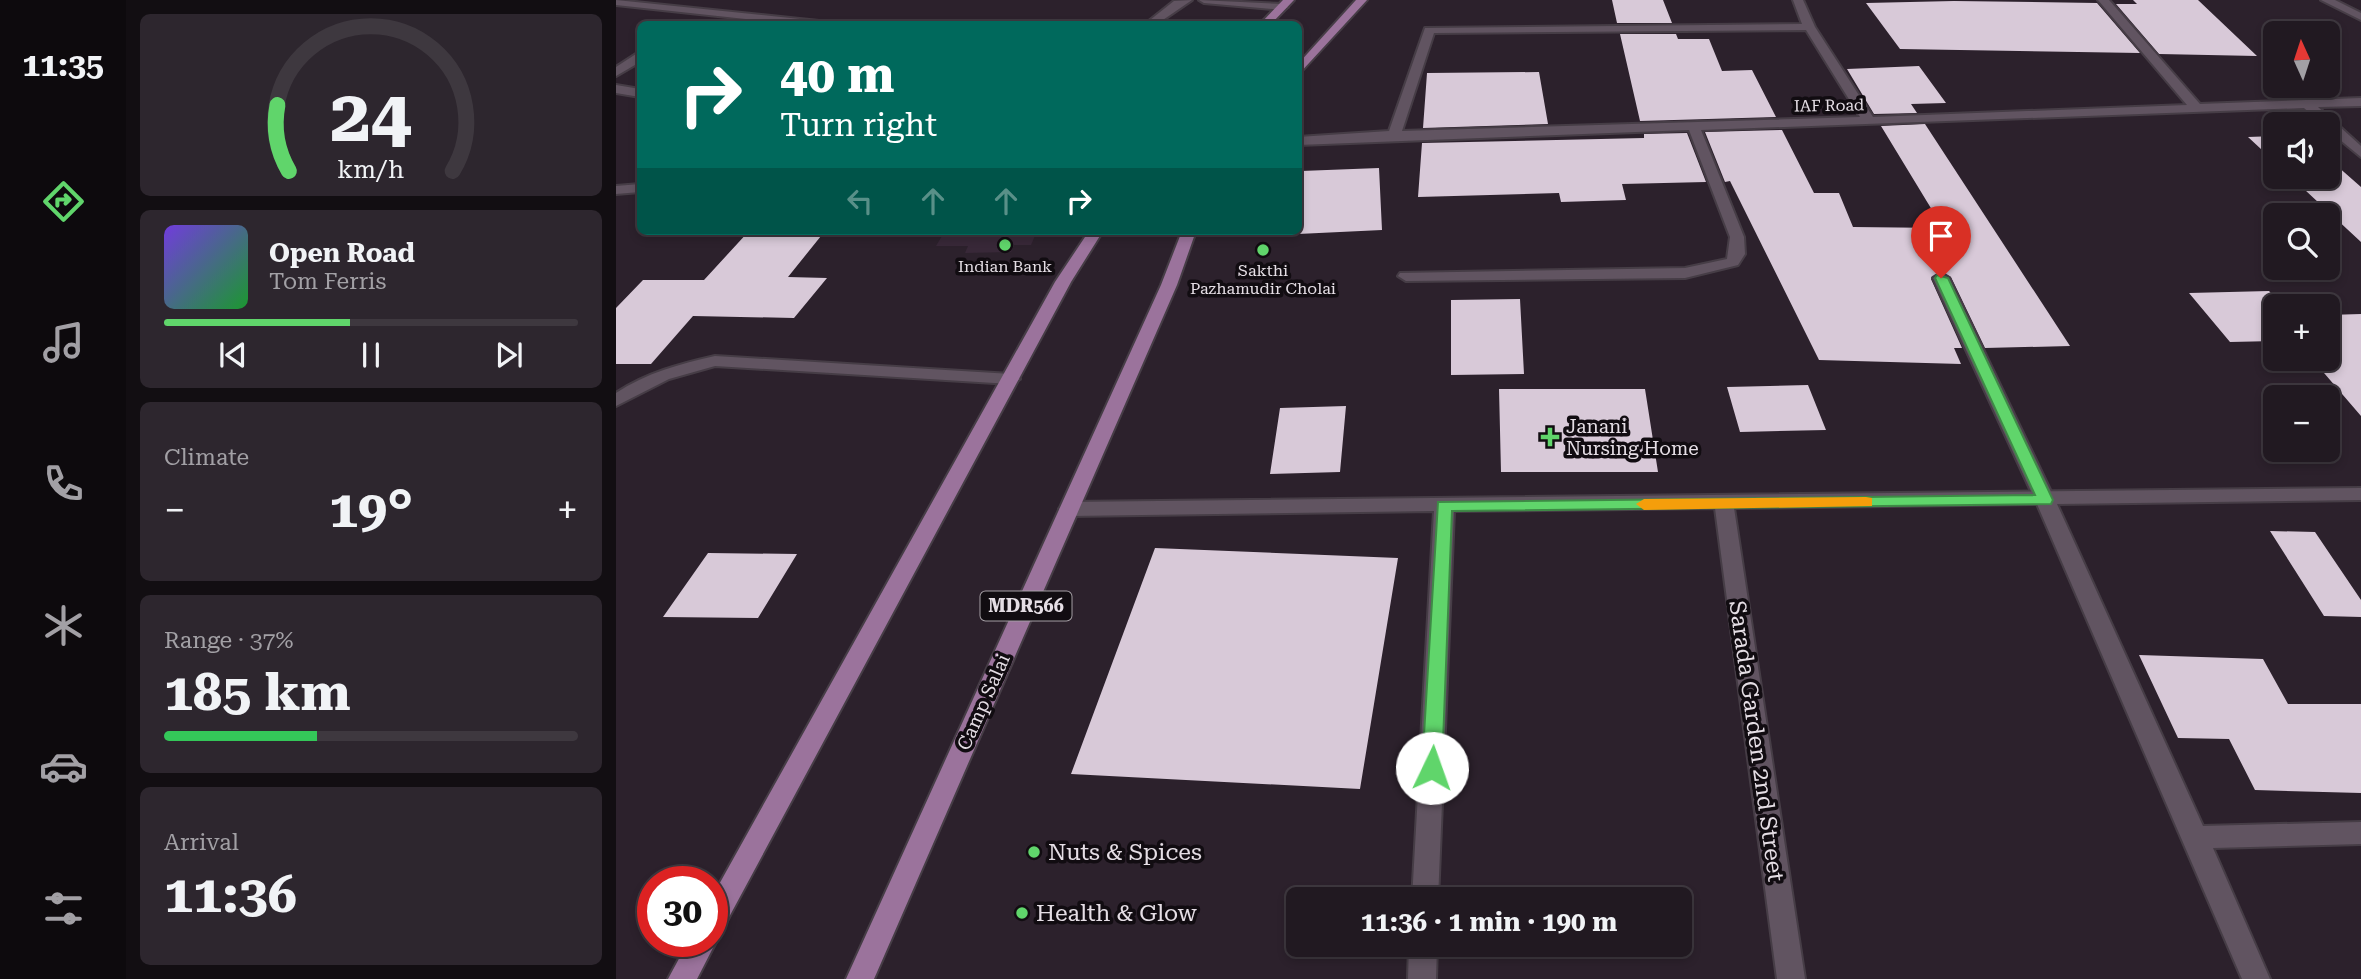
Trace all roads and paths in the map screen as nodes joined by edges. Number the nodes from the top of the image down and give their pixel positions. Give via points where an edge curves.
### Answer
1 (1187, 0) edge
2 (1204, 0) edge
3 (1362, 0) edge
4 (1798, 0) edge
5 (2103, 0) edge
6 (2326, 0) edge
7 (616, 2) edge
8 (1286, 3) edge
9 (713, 12) junction
10 (2361, 17) edge
11 (698, 21) edge
12 (792, 21) edge
13 (1156, 21) edge
14 (1268, 21) edge
15 (1809, 27) junction
16 (637, 59) edge
17 (1302, 68) edge
18 (616, 72) edge
19 (616, 89) edge
20 (637, 92) edge
21 (2361, 102) edge
22 (2307, 104) junction
23 (2196, 108) junction
24 (1869, 121) junction
25 (1693, 125) junction
26 (1394, 135) junction
27 (1302, 141) edge
28 (2361, 153) edge
29 (637, 188) edge
30 (616, 190) edge
31 (1093, 235) edge
32 (1188, 235) edge
33 (1406, 276) dead end
34 (1941, 278) dead end
35 (1011, 379) junction
36 (616, 401) edge
37 (2361, 494) edge
38 (2045, 500) junction
39 (1724, 504) junction
40 (1444, 506) junction
41 (1069, 509) junction
42 (2361, 833) edge
43 (2196, 837) junction
44 (1426, 887) edge
45 (728, 894) edge
46 (694, 957) edge
47 (1423, 957) edge
48 (682, 979) edge
49 (860, 979) edge
50 (1422, 979) edge
51 (1791, 979) edge
52 (2256, 979) edge

1 - 13 street
2 - 8 street
3 - 17 main road
4 - 15 street
5 - 23 street
6 - 10 street
7 - 9 street
8 - 14 main road
9 - 11 street
9 - 12 street
15 - 24 street
15 - 26 street via 1429,30
16 - 18 street
19 - 20 street
21 - 22 street, IAF Road
22 - 23 street, IAF Road
22 - 28 street
23 - 24 street, IAF Road
24 - 25 street, IAF Road
25 - 26 street, IAF Road
25 - 33 street via 1737,237 1732,262 1685,273
26 - 27 street, IAF Road
29 - 30 street
31 - 35 main road
32 - 41 main road, Camp Salai / MDR566
34 - 38 street
35 - 36 street via 715,361 642,382
35 - 45 main road
37 - 38 street
38 - 39 street
38 - 43 street
39 - 40 street
39 - 51 street, Sarada Garden 2nd Street
40 - 41 street
40 - 44 street
41 - 49 main road, Camp Salai / MDR566
42 - 43 street
43 - 52 street
46 - 48 main road
47 - 50 street

